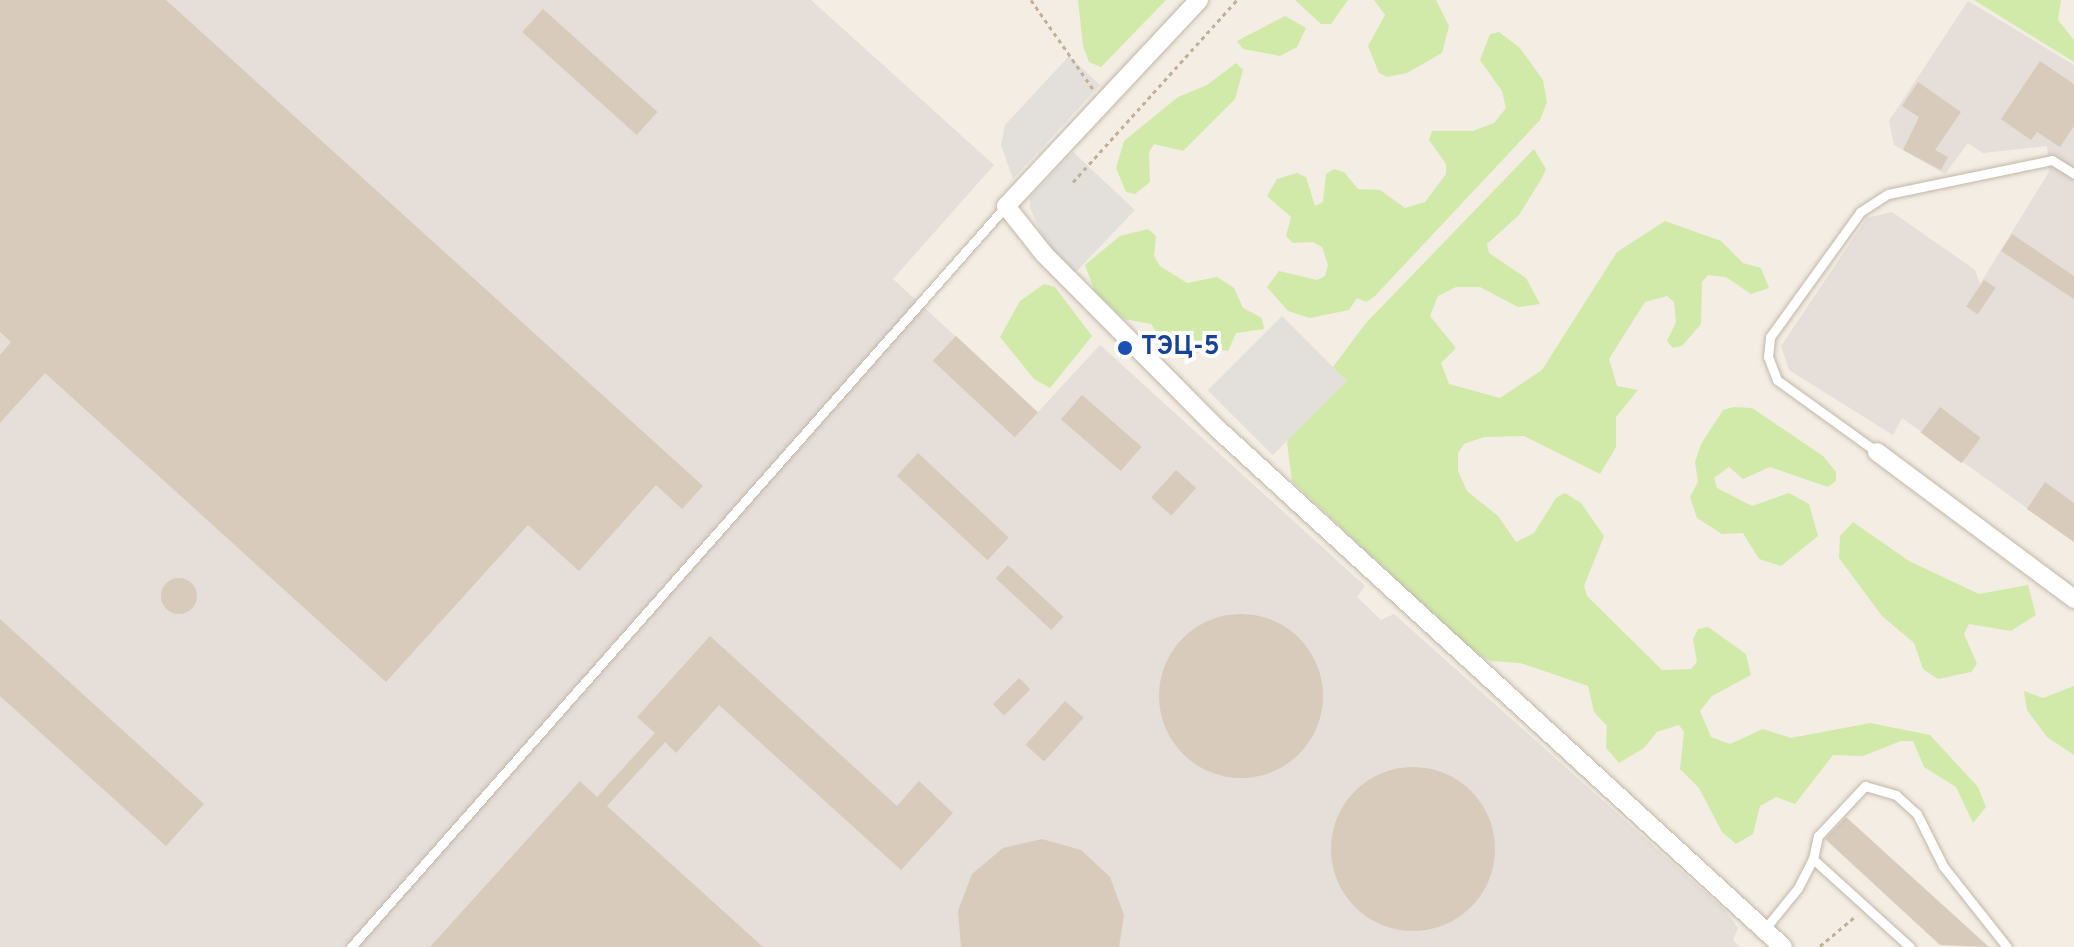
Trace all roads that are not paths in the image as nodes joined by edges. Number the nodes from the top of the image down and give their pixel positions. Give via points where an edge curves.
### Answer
1 (1199, 0) edge
2 (2074, 174) edge
3 (1006, 206) junction
4 (1877, 452) joint
5 (2074, 599) edge
6 (1813, 859) junction
7 (1764, 930) junction
8 (351, 947) edge
9 (1783, 947) edge
10 (1910, 947) edge
11 (2007, 947) edge

1 - 3 street
2 - 4 lane via 2052,160 1888,194 1860,212 1770,337 1768,357 1777,380
3 - 7 street via 1044,254 1219,430
3 - 8 lane
4 - 5 street
6 - 7 lane via 1798,888
6 - 10 lane
6 - 11 lane via 1818,836 1865,786 1896,795 1917,814 1943,866
7 - 9 street

